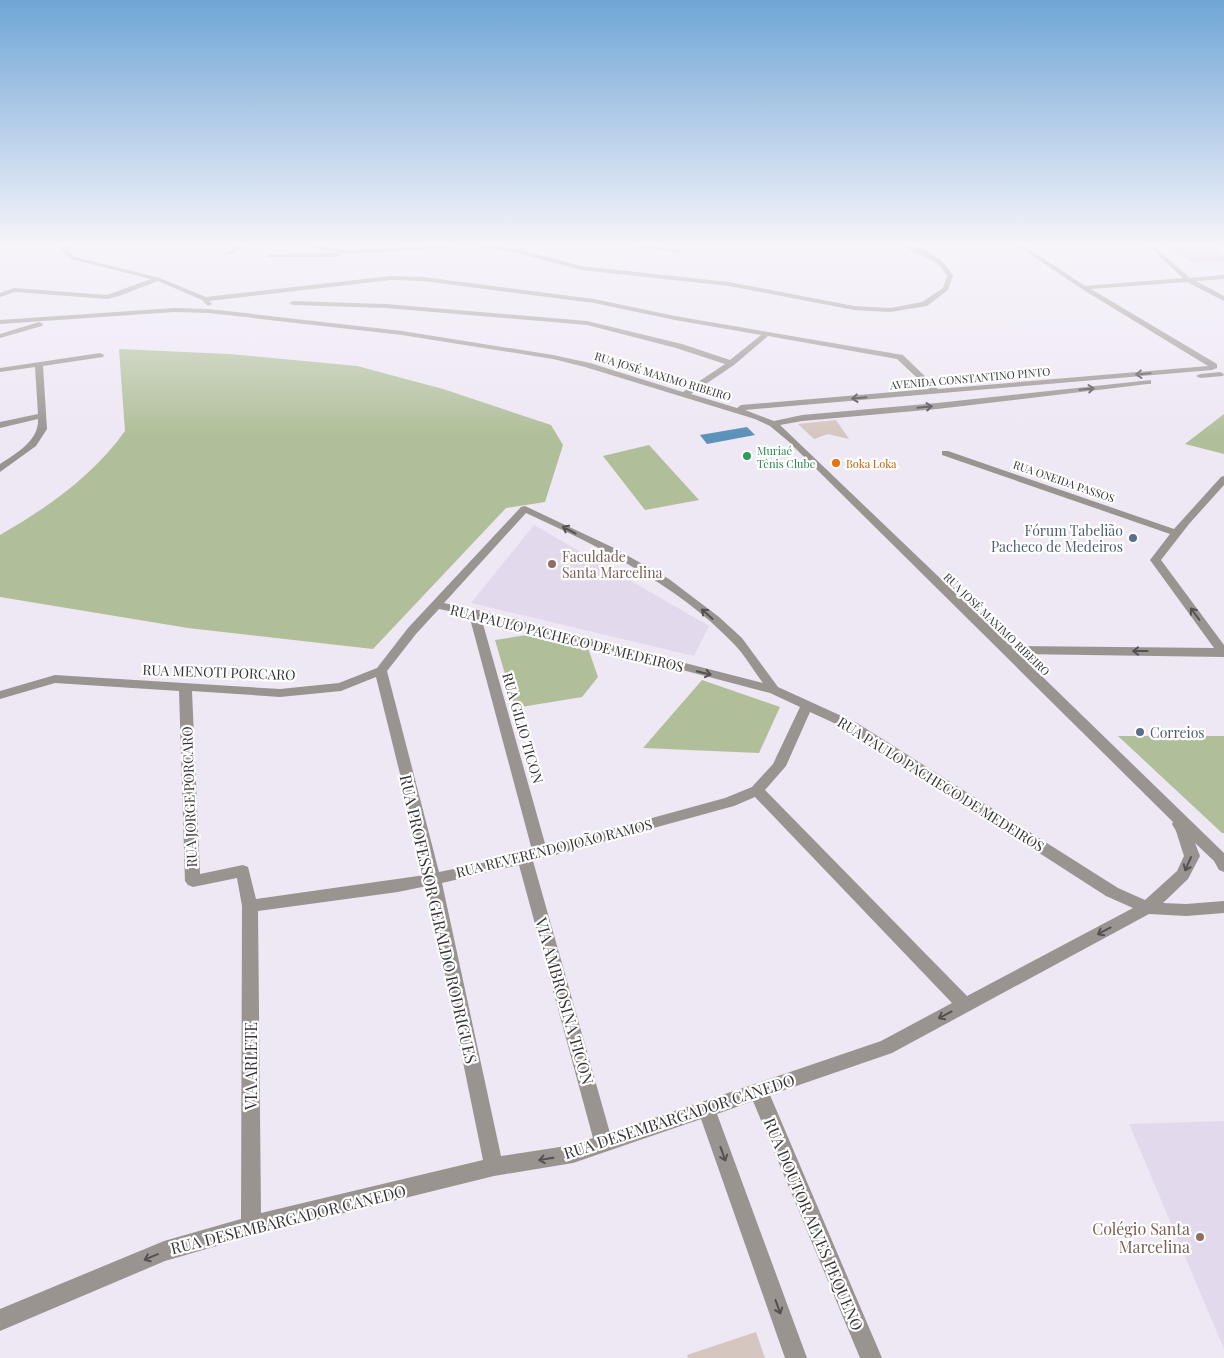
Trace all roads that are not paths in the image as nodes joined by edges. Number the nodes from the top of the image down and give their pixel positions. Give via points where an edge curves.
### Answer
1 (426, 309) edge
2 (634, 309) edge
3 (879, 309) edge
4 (894, 309) edge
5 (1120, 309) edge
6 (209, 312) joint
7 (58, 318) junction
8 (0, 322) edge
9 (768, 333) junction
10 (0, 336) edge
11 (100, 356) dead end
12 (731, 363) junction
13 (39, 364) junction
14 (1219, 369) edge
15 (0, 370) edge
16 (1190, 370) junction
17 (1202, 376) junction
18 (937, 392) junction
19 (685, 394) junction
20 (880, 397) junction
21 (734, 408) junction
22 (895, 410) junction
23 (42, 416) junction
24 (773, 424) junction
25 (0, 425) edge
26 (945, 453) dead end
27 (0, 469) edge
28 (1224, 479) edge
29 (1176, 533) junction
30 (436, 605) junction
31 (474, 612) junction
32 (1008, 650) junction
33 (1224, 652) edge
34 (381, 671) junction
35 (185, 687) junction
36 (774, 690) junction
37 (0, 695) edge
38 (806, 705) junction
39 (757, 790) junction
40 (1164, 806) junction
41 (533, 856) junction
42 (1223, 861) edge
43 (433, 878) junction
44 (250, 906) junction
45 (1224, 907) edge
46 (1147, 908) junction
47 (965, 1004) junction
48 (758, 1090) junction
49 (706, 1108) junction
50 (604, 1144) junction
51 (494, 1168) junction
52 (251, 1226) junction
53 (0, 1320) edge
54 (796, 1358) edge
55 (871, 1358) edge

1 - 12 street via 587,323
2 - 9 street
3 - 4 street
5 - 14 street
6 - 7 street, RUA JOSÉ MAXIMO RIBEIRO via 136,312
6 - 19 street, RUA JOSÉ MAXIMO RIBEIRO via 402,333 525,352 587,365
7 - 8 street, RUA JOSÉ MAXIMO RIBEIRO
7 - 10 street
9 - 12 street
9 - 18 street via 900,357
11 - 13 street
12 - 19 street
13 - 15 street
13 - 23 street
14 - 16 street, AVENIDA CONSTANTINO PINTO
14 - 17 street, AVENIDA CONSTANTINO PINTO
16 - 17 street via 1200,372
16 -> 18 street, AVENIDA CONSTANTINO PINTO
22 -> 17 street, AVENIDA CONSTANTINO PINTO
18 - 20 street, AVENIDA CONSTANTINO PINTO
19 - 21 street, RUA JOSÉ MAXIMO RIBEIRO
20 -> 21 street, AVENIDA CONSTANTINO PINTO
20 - 22 street
21 - 24 street, RUA JOSÉ MAXIMO RIBEIRO
22 - 24 street, AVENIDA CONSTANTINO PINTO via 802,418
23 - 25 street
23 - 27 street via 43,429 33,444
24 - 32 street, RUA JOSÉ MAXIMO RIBEIRO
26 - 29 street, RUA ONEIDA PASSOS
28 - 29 street
33 -> 29 street via 1155,560
30 - 31 street, RUA PAULO PACHECO DE MEDEIROS
30 - 34 street
36 -> 30 street via 738,642 701,608 646,570 525,509
31 -> 36 street, RUA PAULO PACHECO DE MEDEIROS
31 - 41 street, RUA GILIO TICON
33 -> 32 street
32 - 40 street, RUA JOSÉ MAXIMO RIBEIRO
34 - 35 street, RUA MENOTI PORCARO via 341,687 280,693
34 - 43 street, RUA PROFESSOR GERALDO RODRIGUES
35 - 37 street, RUA MENOTI PORCARO via 55,679
35 - 44 street, RUA JORGE PORCARO via 193,881 243,871
36 - 38 street, RUA PAULO PACHECO DE MEDEIROS
38 - 39 street, RUA REVERENDO JOÃO RAMOS via 779,766
38 - 46 street, RUA PAULO PACHECO DE MEDEIROS via 852,726 1112,892
39 - 41 street, RUA REVERENDO JOÃO RAMOS via 729,802
39 - 47 street
40 - 42 street
40 -> 46 street, RUA DESEMBARGADOR CANEDO via 1183,829 1192,856 1183,875
41 - 43 street, RUA REVERENDO JOÃO RAMOS
41 - 50 street, VIA AMBROSINA TICON
43 - 44 street, RUA REVERENDO JOÃO RAMOS via 398,886
43 - 51 street, RUA PROFESSOR GERALDO RODRIGUES
44 - 52 street, VIA ARLETE
45 - 46 street via 1186,910
46 -> 47 street, RUA DESEMBARGADOR CANEDO
47 -> 48 street, RUA DESEMBARGADOR CANEDO via 886,1047
48 - 49 street, RUA DESEMBARGADOR CANEDO
48 - 55 street, RUA DOUTOR ALVES PEQUENO
49 - 50 street, RUA DESEMBARGADOR CANEDO
49 -> 54 street
50 -> 51 street, RUA DESEMBARGADOR CANEDO via 573,1154
51 - 52 street, RUA DESEMBARGADOR CANEDO
52 -> 53 street, RUA DESEMBARGADOR CANEDO via 164,1251

